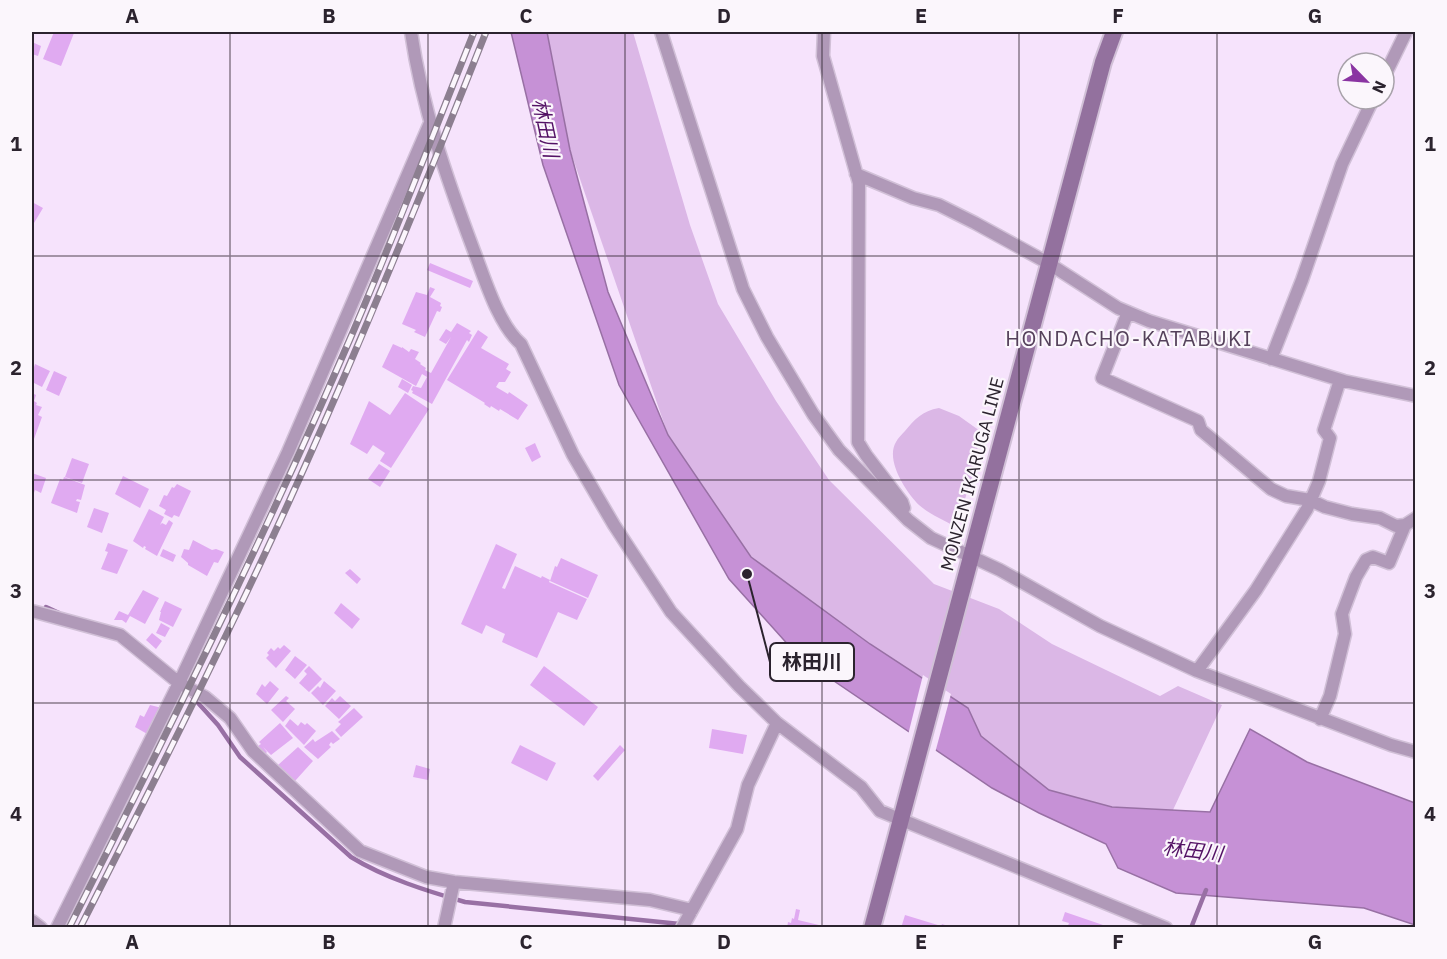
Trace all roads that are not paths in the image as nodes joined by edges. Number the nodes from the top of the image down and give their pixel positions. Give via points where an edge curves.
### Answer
1 (411, 32) edge
2 (661, 32) edge
3 (824, 32) edge
4 (1114, 32) edge
5 (1406, 32) edge
6 (1396, 52) edge
7 (1367, 111) edge
8 (430, 123) junction
9 (856, 174) junction
10 (1048, 262) junction
11 (1128, 312) junction
12 (1271, 359) junction
13 (1340, 380) junction
14 (1416, 396) edge
15 (1310, 500) junction
16 (908, 520) junction
17 (1411, 521) edge
18 (969, 562) junction
19 (32, 611) edge
20 (1197, 671) junction
21 (179, 683) junction
22 (1320, 719) junction
23 (777, 723) junction
24 (1416, 752) edge
25 (902, 816) junction
26 (454, 882) junction
27 (692, 910) junction
28 (32, 921) edge
29 (1147, 924) edge
30 (41, 927) edge
31 (57, 927) edge
32 (444, 927) edge
33 (682, 927) edge
34 (872, 927) edge
35 (1166, 927) edge

1 - 8 street
2 - 16 street via 743,289 767,337 839,450
3 - 9 street via 823,56
4 - 10 main road, MONZEN IKARUGA LINE
5 - 6 street
7 - 12 street via 1342,164
8 - 21 street via 288,452
8 - 23 street via 488,290 511,335 521,344 573,455 671,612
9 - 10 street via 939,205
9 - 16 street via 858,442 902,502
10 - 11 street
10 - 18 main road, MONZEN IKARUGA LINE
11 - 12 street
11 - 15 street via 1102,378 1198,421 1201,430 1271,489
12 - 13 street
13 - 14 street
13 - 15 street via 1324,430 1330,438
15 - 17 street via 1352,514 1380,518 1396,526
15 - 20 street via 1256,590
16 - 18 street
17 - 22 street via 1389,563 1373,557 1366,560 1356,577 1342,614 1345,634 1330,696
18 - 20 street via 1000,570 1100,626
18 - 25 main road, MONZEN IKARUGA LINE
19 - 21 street via 120,635
20 - 22 street
21 - 26 street via 205,697 230,718 253,751 360,851 426,877
21 - 31 street
22 - 24 street
23 - 25 street via 861,787 880,811
23 - 27 street via 748,785 737,829
25 - 29 street
25 - 34 main road, MONZEN IKARUGA LINE
26 - 27 street via 650,900
26 - 32 street
27 - 33 street
28 - 30 street
29 - 35 street

